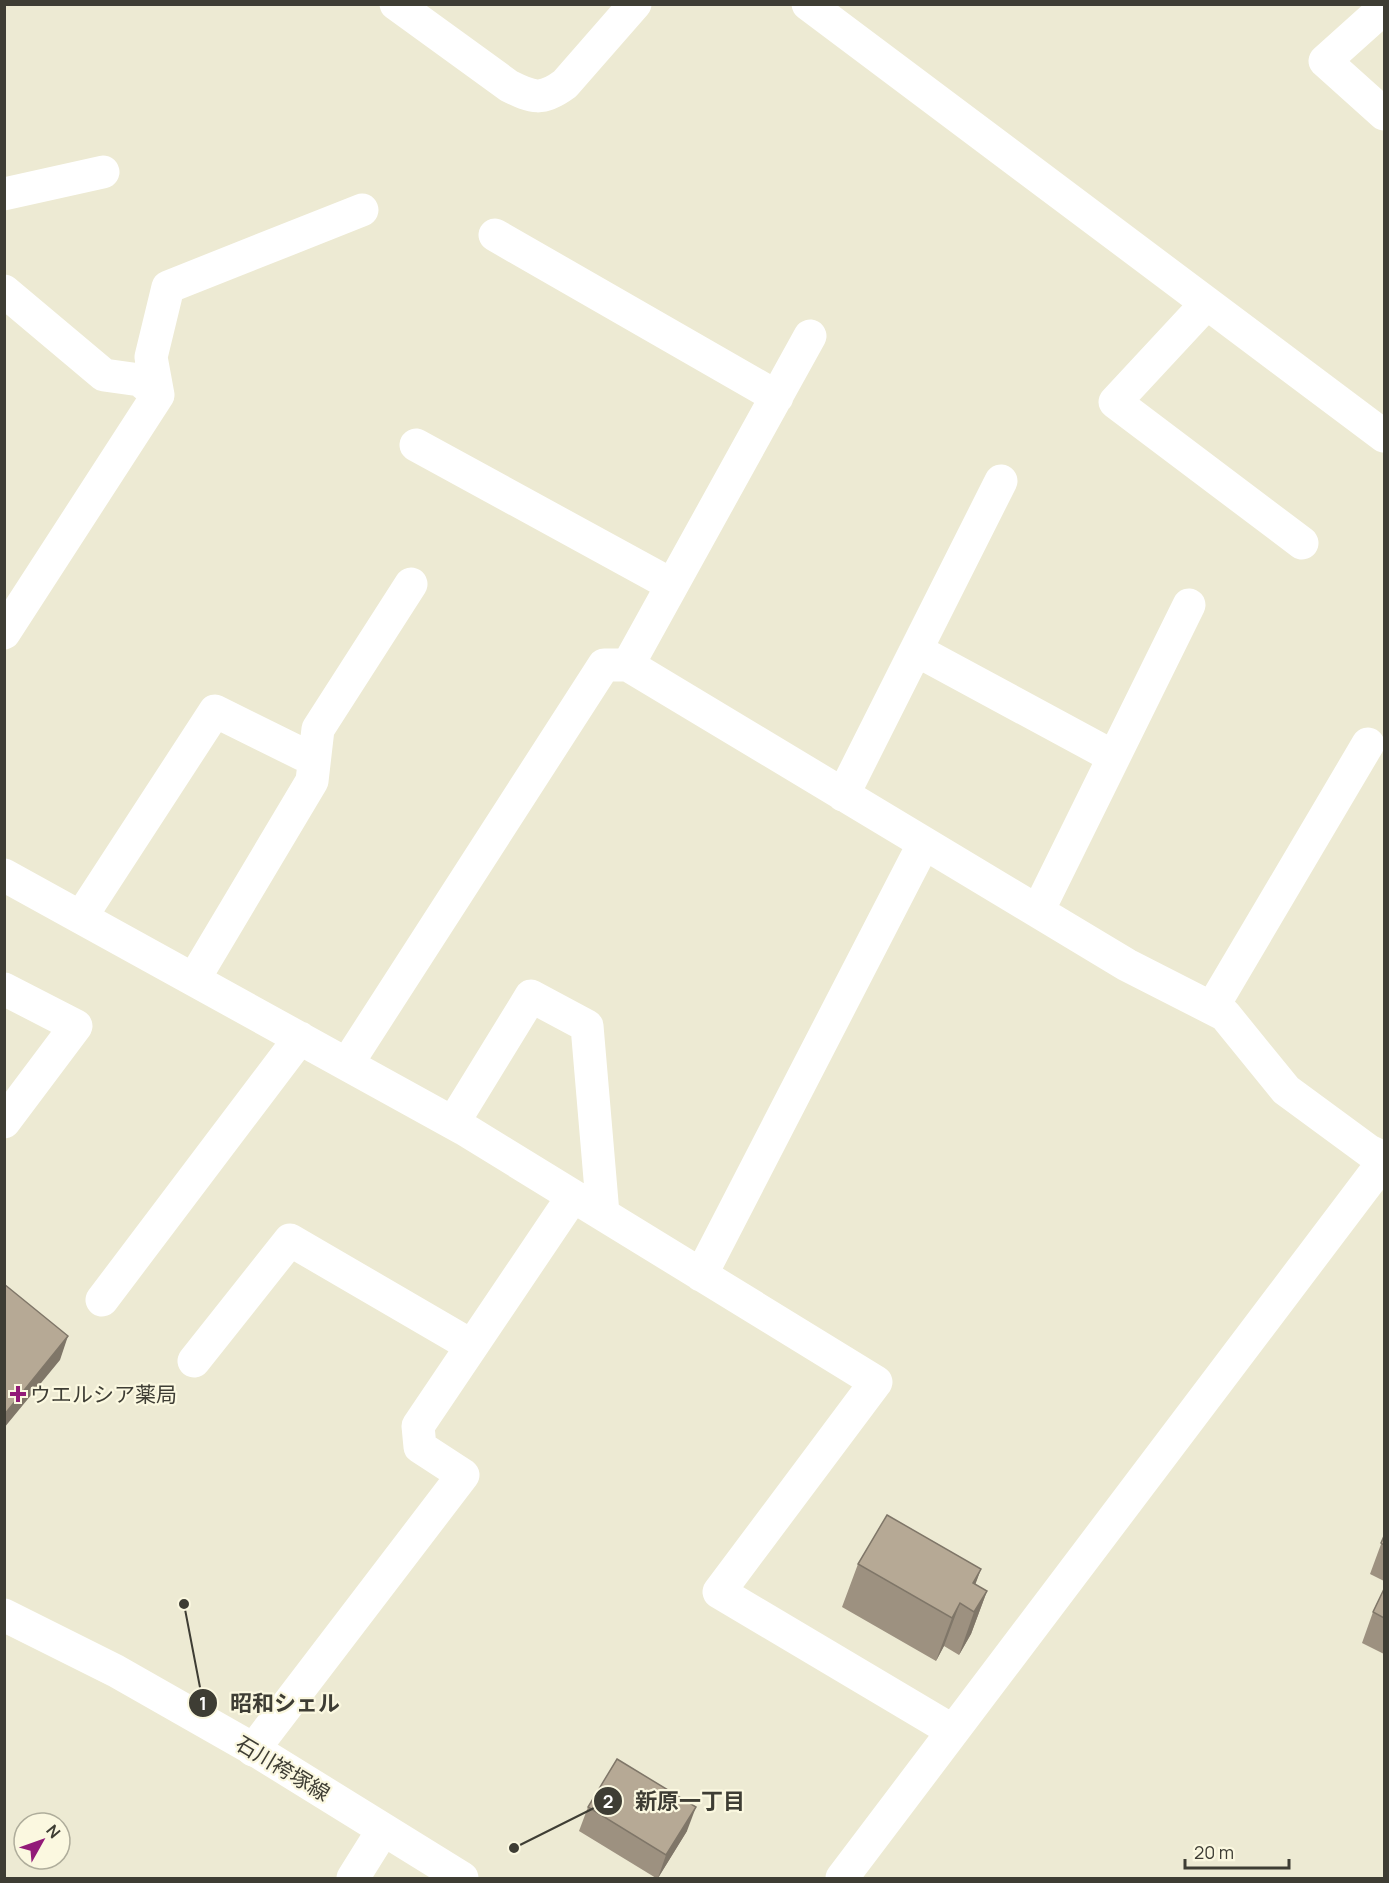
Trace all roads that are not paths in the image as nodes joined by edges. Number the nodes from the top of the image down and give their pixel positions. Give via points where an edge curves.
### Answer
1 (396, 4) edge
2 (635, 4) edge
3 (808, 4) edge
4 (1384, 8) edge
5 (1384, 114) edge
6 (103, 171) dead end
7 (4, 195) edge
8 (362, 210) dead end
9 (495, 235) dead end
10 (4, 291) edge
11 (1207, 303) junction
12 (810, 336) dead end
13 (158, 395) junction
14 (777, 397) junction
15 (1384, 436) edge
16 (416, 445) dead end
17 (1001, 481) dead end
18 (1302, 543) dead end
19 (411, 585) dead end
20 (672, 585) junction
21 (1189, 605) dead end
22 (4, 633) edge
23 (916, 650) junction
24 (628, 665) junction
25 (1368, 744) dead end
26 (1114, 757) junction
27 (314, 760) junction
28 (843, 795) junction
29 (924, 843) junction
30 (4, 874) edge
31 (1038, 911) junction
32 (81, 916) junction
33 (194, 979) junction
34 (4, 988) edge
35 (1212, 1008) junction
36 (300, 1038) junction
37 (346, 1064) junction
38 (4, 1122) edge
39 (453, 1123) junction
40 (1384, 1160) edge
41 (573, 1196) junction
42 (603, 1214) junction
43 (701, 1275) junction
44 (102, 1300) dead end
45 (472, 1346) junction
46 (194, 1361) dead end
47 (4, 1615) edge
48 (952, 1731) junction
49 (253, 1750) junction
50 (383, 1830) junction
51 (353, 1878) edge
52 (462, 1878) edge
53 (842, 1878) edge

1 - 2 street via 509,86 529,96 544,96 565,84
3 - 11 street
4 - 5 street via 1325,61
6 - 7 street
8 - 13 street via 168,286 151,357
9 - 14 street
10 - 13 street via 104,375 140,380
11 - 15 street
11 - 18 street via 1115,402
12 - 14 street
13 - 22 street
14 - 20 street
16 - 20 street
17 - 23 street
19 - 27 street via 318,729
20 - 24 street
21 - 26 street
23 - 26 street
23 - 28 street
24 - 28 street
24 - 37 street via 604,665
25 - 35 street
26 - 31 street
27 - 32 street via 215,711
27 - 33 street via 312,781
28 - 29 street
29 - 31 street
29 - 43 street
30 - 32 street
31 - 35 street
32 - 33 street
33 - 36 street
34 - 38 street via 76,1026
35 - 40 street via 1225,1015 1286,1090
36 - 37 street
36 - 44 street
37 - 39 street
39 - 41 street
39 - 42 street via 531,996 587,1026
40 - 48 street
41 - 42 street
41 - 45 street
42 - 43 street
43 - 48 street via 876,1382 719,1592
45 - 46 street via 290,1240
45 - 49 street via 418,1425 420,1447 463,1475
47 - 49 street, 石川袴塚線 via 116,1671
48 - 53 street
49 - 50 street, 石川袴塚線
50 - 51 street
50 - 52 street, 石川袴塚線

